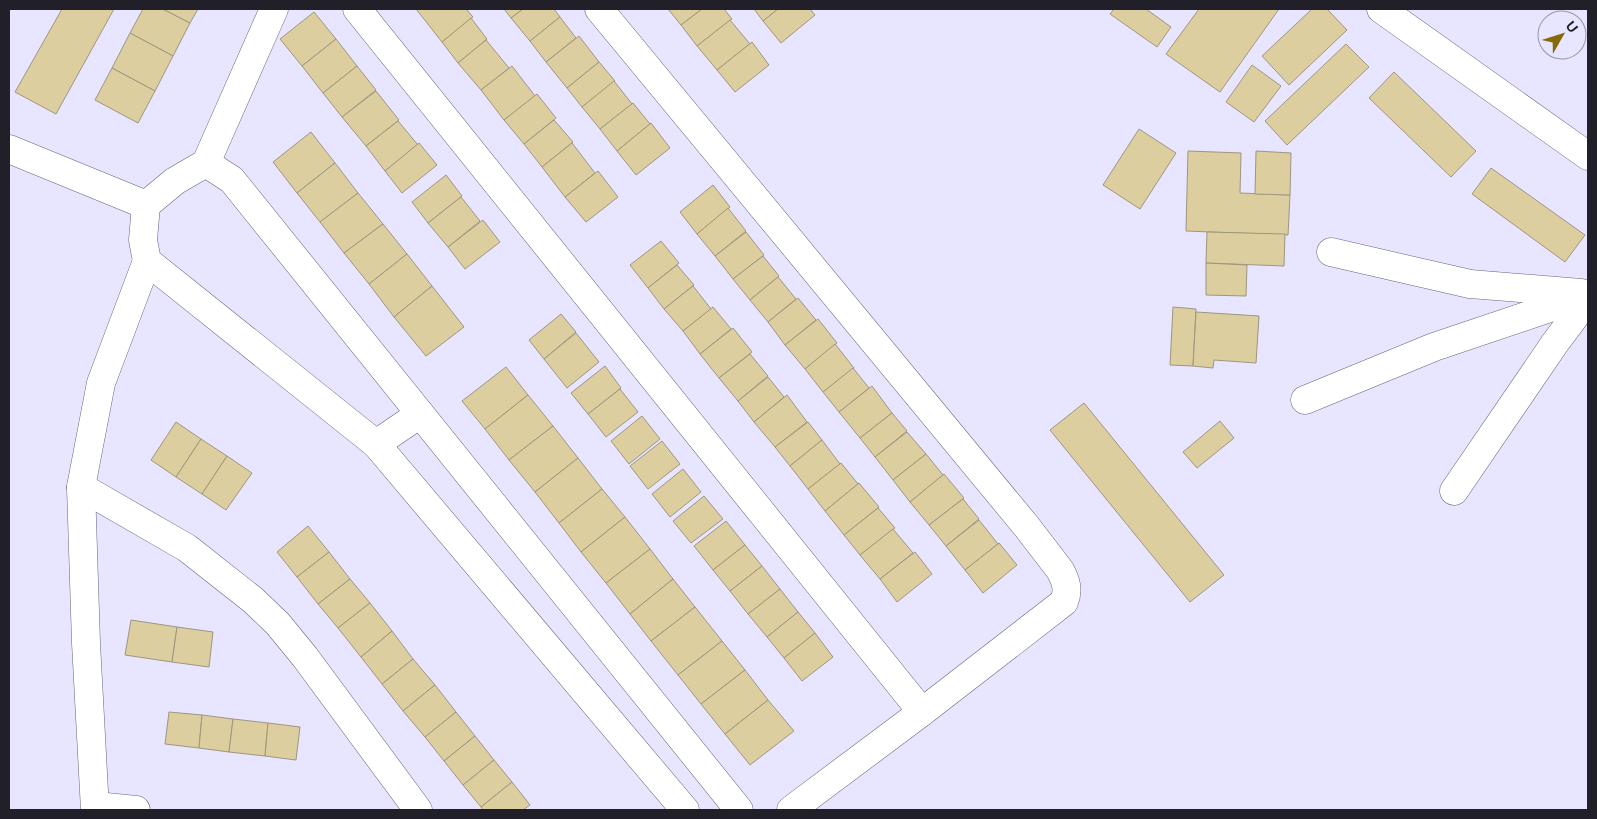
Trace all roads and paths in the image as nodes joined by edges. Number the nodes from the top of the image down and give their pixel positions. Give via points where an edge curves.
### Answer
1 (274, 9) edge
2 (356, 9) edge
3 (599, 9) edge
4 (1381, 9) edge
5 (9, 149) edge
6 (1588, 156) edge
7 (206, 163) junction
8 (146, 205) junction
9 (1331, 252) dead end
10 (147, 261) junction
11 (1588, 296) edge
12 (1305, 400) dead end
13 (420, 414) junction
14 (376, 444) junction
15 (81, 487) junction
16 (1454, 491) dead end
17 (922, 712) junction
18 (96, 808) edge
19 (136, 810) edge
20 (418, 810) edge
21 (685, 810) edge
22 (739, 810) edge
23 (791, 810) edge

1 - 7 street
2 - 17 street
3 - 17 street via 1028,527 1064,577 1067,594 1064,602
4 - 6 street
5 - 8 street
7 - 8 street via 175,180
7 - 13 street via 232,180
8 - 10 street via 143,240
9 - 11 street via 1470,284
10 - 14 street
10 - 15 street via 101,383
11 - 12 street via 1434,347
11 - 16 street
13 - 14 street
13 - 22 street
14 - 21 street
15 - 18 street
15 - 20 street via 187,548 253,600 305,657
17 - 23 street
18 - 19 street

